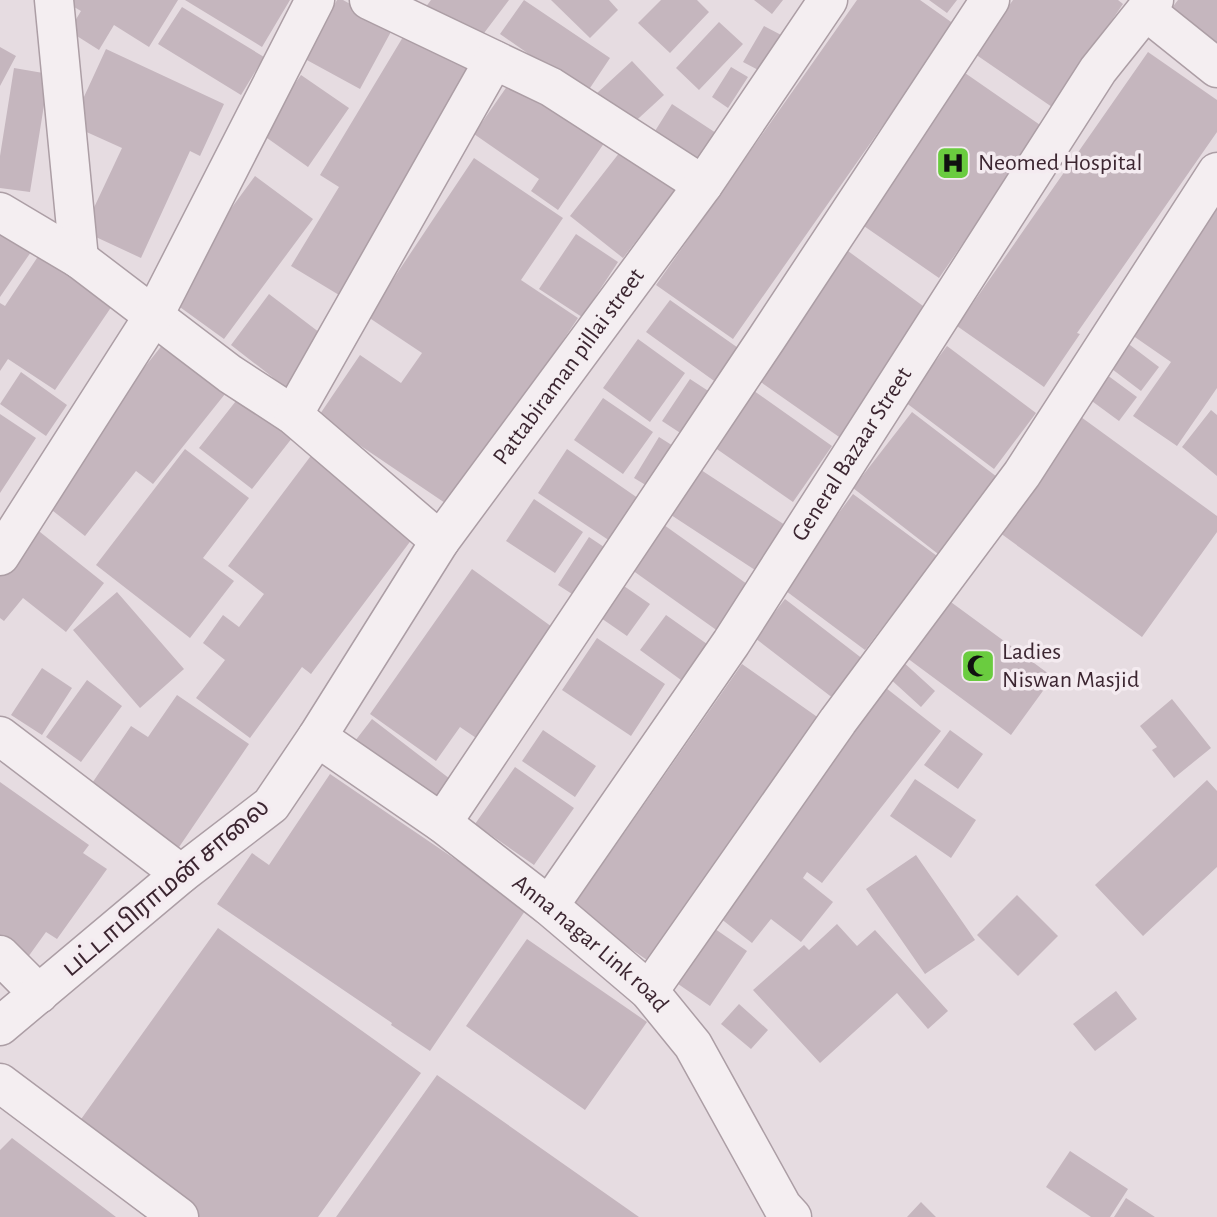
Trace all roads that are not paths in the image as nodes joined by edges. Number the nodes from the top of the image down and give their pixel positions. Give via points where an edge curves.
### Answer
1 (54, 0) edge
2 (315, 0) edge
3 (369, 0) edge
4 (828, 0) edge
5 (990, 0) edge
6 (1151, 6) edge
7 (494, 60) junction
8 (1217, 68) edge
9 (1217, 172) edge
10 (703, 185) junction
11 (0, 212) edge
12 (79, 259) junction
13 (154, 315) junction
14 (292, 415) junction
15 (440, 541) junction
16 (0, 556) edge
17 (0, 736) edge
18 (317, 737) junction
19 (442, 823) junction
20 (181, 874) junction
21 (549, 906) junction
22 (0, 955) edge
23 (649, 991) junction
24 (40, 993) junction
25 (0, 1026) edge
26 (0, 1083) edge
27 (179, 1217) edge
28 (792, 1217) edge

1 - 12 street
2 - 13 street
3 - 7 street
4 - 10 street, Pattabiraman pillai street
5 - 19 street
6 - 8 street
6 - 21 street, General Bazaar Street via 1098,70 731,643
7 - 10 street via 551,88
7 - 14 street
9 - 23 street via 1022,474 838,721
10 - 15 street, Pattabiraman pillai street
11 - 12 street
12 - 13 street
13 - 14 street
13 - 16 street
14 - 15 street
15 - 18 street, Pattabiraman pillai street
17 - 20 street
18 - 19 street, Anna nagar Link road
18 - 20 street, பட்டாபிராமன் சாலை via 271,805
19 - 21 street, Anna nagar Link road
20 - 24 street, பட்டாபிராமன் சாலை
21 - 23 street, Anna nagar Link road
22 - 24 street
23 - 28 street, Anna nagar Link road via 693,1045
24 - 25 street, பட்டாபிராமன் சாலை
26 - 27 street

